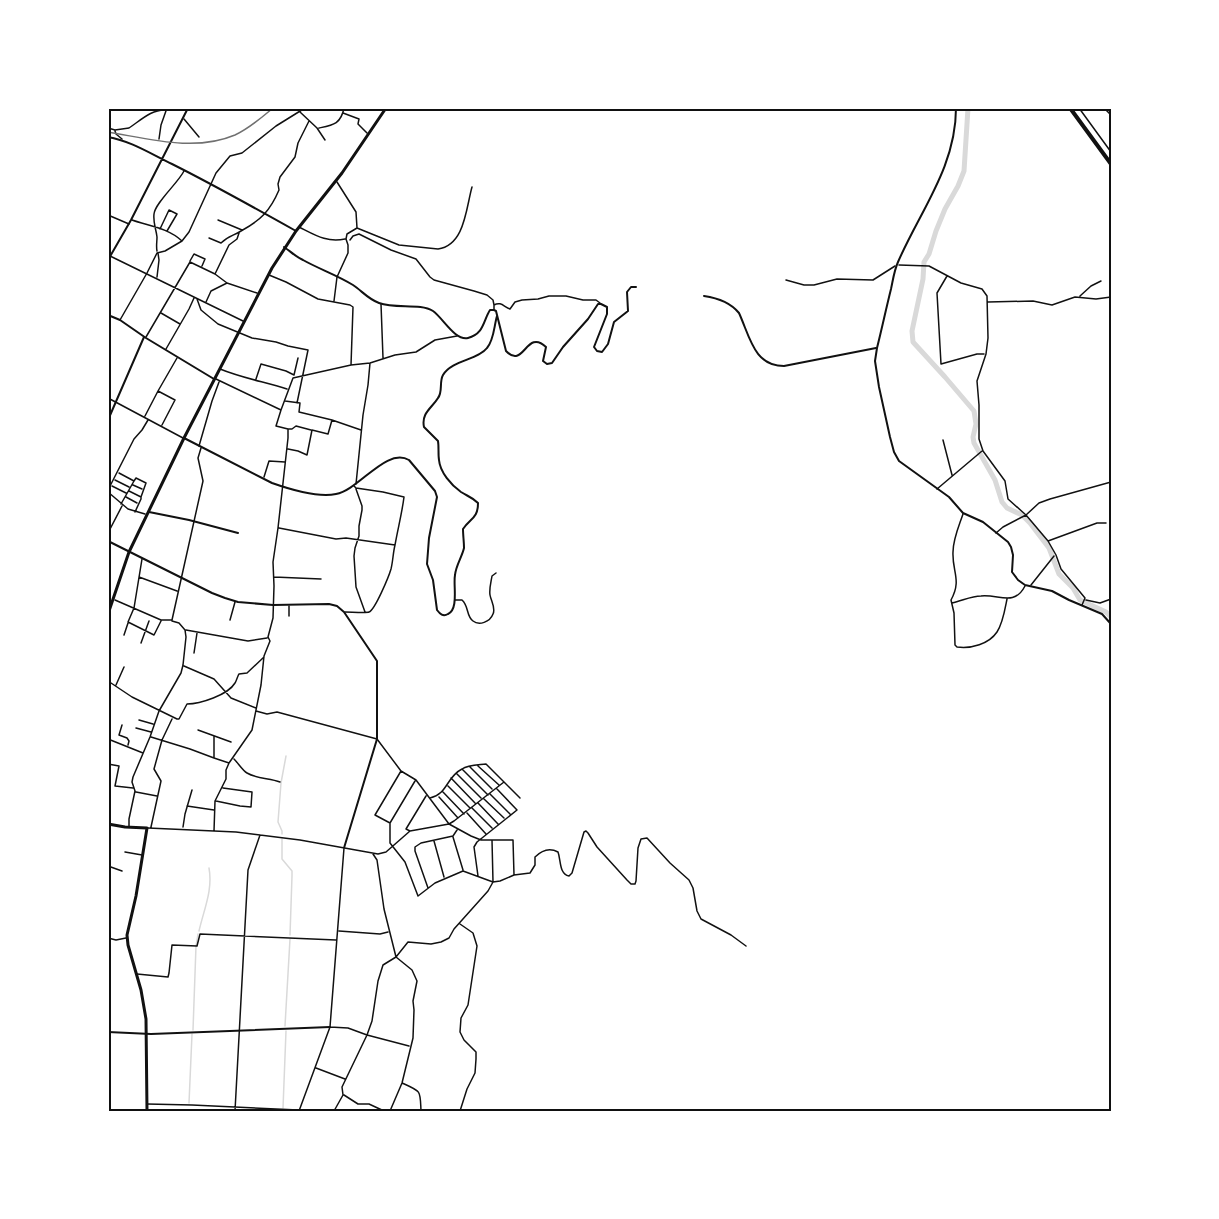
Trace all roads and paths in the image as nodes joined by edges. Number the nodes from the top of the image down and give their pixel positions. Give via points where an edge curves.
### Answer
1 (188, 108) edge
2 (305, 108) edge
3 (344, 108) edge
4 (386, 108) edge
5 (956, 108) edge
6 (1070, 108) edge
7 (1079, 108) edge
8 (1104, 108) edge
9 (167, 109) edge
10 (299, 112) junction
11 (343, 113) junction
12 (1111, 115) edge
13 (183, 118) junction
14 (309, 121) junction
15 (108, 128) edge
16 (317, 128) junction
17 (115, 130) junction
18 (368, 134) junction
19 (108, 137) edge
20 (199, 137) dead end
21 (122, 139) junction
22 (159, 139) dead end
23 (325, 140) dead end
24 (1111, 152) edge
25 (162, 159) junction
26 (1111, 164) edge
27 (185, 171) junction
28 (336, 180) junction
29 (212, 184) junction
30 (472, 187) dead end
31 (265, 214) junction
32 (108, 215) edge
33 (218, 220) dead end
34 (130, 222) junction
35 (153, 226) junction
36 (357, 228) junction
37 (160, 229) junction
38 (297, 229) junction
39 (241, 231) junction
40 (167, 232) junction
41 (208, 238) dead end
42 (346, 239) junction
43 (350, 240) dead end
44 (182, 241) junction
45 (284, 247) junction
46 (157, 253) junction
47 (109, 255) edge
48 (108, 260) edge
49 (190, 262) junction
50 (897, 265) junction
51 (202, 267) junction
52 (147, 273) junction
53 (215, 274) junction
54 (268, 274) junction
55 (947, 275) junction
56 (337, 277) junction
57 (156, 278) junction
58 (786, 280) dead end
59 (1101, 281) dead end
60 (227, 283) junction
61 (175, 287) junction
62 (636, 287) dead end
63 (258, 293) junction
64 (704, 296) dead end
65 (1079, 297) junction
66 (1111, 297) edge
67 (196, 298) junction
68 (206, 302) junction
69 (334, 302) junction
70 (986, 302) junction
71 (601, 303) junction
72 (381, 304) junction
73 (494, 305) junction
74 (494, 310) junction
75 (160, 312) junction
76 (108, 315) edge
77 (497, 316) junction
78 (120, 320) junction
79 (243, 321) junction
80 (181, 324) junction
81 (238, 333) junction
82 (458, 336) junction
83 (145, 337) junction
84 (877, 348) junction
85 (165, 350) junction
86 (986, 354) junction
87 (178, 357) junction
88 (298, 358) dead end
89 (383, 359) junction
90 (370, 363) junction
91 (351, 365) junction
92 (220, 369) junction
93 (293, 376) junction
94 (302, 376) junction
95 (214, 379) junction
96 (256, 380) junction
97 (219, 381) junction
98 (289, 390) junction
99 (158, 391) junction
100 (108, 398) edge
101 (116, 401) junction
102 (284, 401) junction
103 (297, 403) junction
104 (281, 410) junction
105 (144, 417) junction
106 (148, 419) junction
107 (108, 420) edge
108 (332, 420) junction
109 (161, 426) junction
110 (288, 429) junction
111 (312, 430) junction
112 (362, 430) junction
113 (184, 438) junction
114 (943, 440) dead end
115 (200, 446) junction
116 (287, 449) junction
117 (982, 451) junction
118 (285, 462) junction
119 (118, 473) junction
120 (952, 476) junction
121 (263, 478) junction
122 (114, 479) junction
123 (1111, 482) edge
124 (133, 483) junction
125 (111, 486) junction
126 (355, 486) junction
127 (130, 487) junction
128 (282, 487) junction
129 (937, 489) junction
130 (128, 490) junction
131 (143, 490) junction
132 (108, 491) edge
133 (125, 495) junction
134 (141, 497) junction
135 (122, 504) junction
136 (139, 504) junction
137 (135, 512) junction
138 (148, 513) junction
139 (963, 513) junction
140 (1026, 515) junction
141 (194, 521) junction
142 (1106, 523) dead end
143 (278, 528) junction
144 (108, 533) edge
145 (238, 533) dead end
146 (996, 533) junction
147 (358, 540) junction
148 (108, 541) edge
149 (1048, 541) junction
150 (395, 544) junction
151 (129, 552) junction
152 (1056, 555) junction
153 (142, 558) junction
154 (496, 573) dead end
155 (138, 576) junction
156 (273, 577) junction
157 (182, 578) junction
158 (321, 579) dead end
159 (1025, 585) junction
160 (1030, 586) junction
161 (178, 591) junction
162 (113, 599) junction
163 (1007, 599) junction
164 (1111, 599) edge
165 (455, 600) junction
166 (1085, 600) junction
167 (235, 601) junction
168 (952, 603) junction
169 (273, 605) junction
170 (289, 605) junction
171 (1082, 606) junction
172 (134, 608) junction
173 (344, 612) junction
174 (364, 612) junction
175 (108, 614) edge
176 (289, 616) dead end
177 (161, 620) junction
178 (172, 620) junction
179 (230, 620) dead end
180 (149, 621) dead end
181 (128, 622) junction
182 (1111, 624) edge
183 (145, 630) junction
184 (185, 630) junction
185 (198, 632) junction
186 (124, 635) dead end
187 (268, 637) junction
188 (141, 643) dead end
189 (194, 653) dead end
190 (264, 656) junction
191 (183, 665) junction
192 (124, 667) dead end
193 (108, 681) edge
194 (116, 686) junction
195 (225, 691) junction
196 (256, 710) junction
197 (159, 711) junction
198 (173, 717) junction
199 (140, 720) dead end
200 (154, 724) junction
201 (122, 725) dead end
202 (136, 728) dead end
203 (198, 730) dead end
204 (152, 732) junction
205 (214, 736) junction
206 (150, 737) junction
207 (108, 739) edge
208 (376, 739) junction
209 (162, 740) junction
210 (231, 742) dead end
211 (127, 746) junction
212 (144, 753) junction
213 (214, 758) junction
214 (233, 759) junction
215 (229, 763) junction
216 (108, 764) edge
217 (478, 765) junction
218 (470, 766) junction
219 (462, 768) junction
220 (401, 771) junction
221 (456, 773) junction
222 (451, 778) junction
223 (416, 780) junction
224 (280, 782) dead end
225 (504, 782) junction
226 (447, 785) junction
227 (499, 786) junction
228 (134, 788) junction
229 (222, 788) junction
230 (495, 789) junction
231 (192, 790) dead end
232 (443, 791) junction
233 (135, 792) junction
234 (489, 794) junction
235 (426, 795) junction
236 (157, 796) junction
237 (438, 796) junction
238 (430, 798) junction
239 (520, 798) dead end
240 (483, 799) junction
241 (215, 801) junction
242 (477, 804) junction
243 (187, 806) junction
244 (471, 808) junction
245 (214, 810) junction
246 (465, 813) junction
247 (510, 815) junction
248 (458, 818) junction
249 (505, 819) junction
250 (108, 824) edge
251 (390, 824) junction
252 (449, 824) junction
253 (498, 824) junction
254 (129, 828) junction
255 (149, 828) junction
256 (183, 829) junction
257 (492, 829) junction
258 (458, 830) junction
259 (214, 831) junction
260 (410, 831) junction
261 (486, 834) junction
262 (260, 835) junction
263 (453, 836) junction
264 (433, 840) junction
265 (481, 840) junction
266 (492, 840) junction
267 (392, 847) junction
268 (345, 848) junction
269 (125, 852) dead end
270 (373, 853) junction
271 (142, 855) junction
272 (108, 866) edge
273 (122, 871) dead end
274 (463, 871) junction
275 (514, 875) junction
276 (478, 877) junction
277 (445, 878) junction
278 (493, 882) junction
279 (428, 888) junction
280 (460, 923) junction
281 (338, 931) junction
282 (389, 932) junction
283 (245, 935) junction
284 (108, 938) edge
285 (127, 938) junction
286 (337, 940) junction
287 (746, 945) dead end
288 (396, 957) junction
289 (137, 975) junction
290 (330, 1027) junction
291 (240, 1031) junction
292 (108, 1032) edge
293 (147, 1034) junction
294 (367, 1035) junction
295 (410, 1046) junction
296 (315, 1068) junction
297 (346, 1079) junction
298 (402, 1083) junction
299 (343, 1095) junction
300 (147, 1104) junction
301 (235, 1107) junction
302 (147, 1111) edge
303 (235, 1111) edge
304 (299, 1111) edge
305 (334, 1111) edge
306 (384, 1111) edge
307 (390, 1111) edge
308 (421, 1111) edge
309 (460, 1111) edge

1 - 13 street
2 - 10 street
3 - 11 street
4 - 18 main road
5 - 50 street via 954,138 945,168
6 - 26 highway
7 - 24 street
8 - 12 street
9 - 17 street via 154,111 129,128
9 - 22 street
10 - 14 street
10 - 29 street via 242,153 230,156
11 - 16 street via 333,125
11 - 18 street via 359,119 358,124
13 - 20 street
13 - 25 street
14 - 16 street
14 - 31 street
15 - 17 street
16 - 23 street
17 - 21 street
18 - 28 main road
19 - 21 street
21 - 25 street
25 - 27 street
25 - 34 street
27 - 29 street
27 - 35 street via 155,210
28 - 36 street via 356,212
28 - 38 main road
29 - 31 street
29 - 44 street
30 - 36 street via 458,238 444,248 399,245
31 - 38 street
31 - 39 street
32 - 34 street
33 - 39 street
34 - 35 street
34 - 47 street
35 - 37 street
35 - 46 street
36 - 42 street
37 - 40 street
37 - 40 street via 169,210 177,214
38 - 42 street via 324,239
38 - 45 main road
39 - 41 street via 221,243
39 - 53 street
40 - 44 street
42 - 56 street via 348,253
43 - 73 street via 359,234 414,258 430,277 487,295
44 - 46 street
45 - 54 main road
45 - 56 street
46 - 52 street
46 - 57 street
47 - 48 street
47 - 52 street
49 - 51 street
49 - 51 street via 194,254 205,260
49 - 61 street
50 - 55 street via 929,266
50 - 58 street via 873,280 837,279 804,285
50 - 84 street
51 - 53 street
52 - 57 street
52 - 78 street
53 - 60 street
54 - 63 main road
54 - 69 street via 318,299
55 - 70 street via 982,289
55 - 86 street via 937,293 941,364
56 - 69 street
56 - 72 street
57 - 61 street
59 - 65 street
60 - 63 street
60 - 68 street via 211,291
61 - 67 street
61 - 75 street
62 - 71 street via 627,292 627,313 614,322 602,352 594,347 607,314 607,307
63 - 79 main road
64 - 84 street via 718,298 735,308 766,363 794,365
65 - 66 street
65 - 70 street via 1052,305 1033,301
67 - 68 street
67 - 80 street
67 - 81 street via 201,310
68 - 79 street
69 - 91 street via 353,307
70 - 86 street
71 - 73 street via 558,295 515,302 510,309 500,303
71 - 77 street via 552,363 547,364 543,361 546,347 539,342 528,345 521,355 509,355
72 - 82 street via 426,308
72 - 89 street
73 - 74 street
74 - 77 street
74 - 82 street via 490,310 478,332 469,338
75 - 80 street
75 - 83 street
76 - 78 street
77 - 165 street via 489,346 445,373 441,395 424,418 424,427 438,441 439,464 444,473 452,485 478,503 473,519 463,529
78 - 83 street
79 - 81 main road
80 - 85 street
81 - 92 main road
81 - 94 street via 308,350
82 - 89 street
83 - 85 street
83 - 101 street
84 - 129 street via 879,387 894,452 902,464
85 - 87 street
86 - 117 street via 977,381
87 - 95 street
87 - 99 street
88 - 93 street
89 - 90 street
90 - 91 street
90 - 112 street
91 - 94 street
92 - 95 main road
92 - 96 street
93 - 94 street
93 - 96 street via 261,364
93 - 98 street
94 - 103 street
95 - 97 street
95 - 113 main road
96 - 98 street
97 - 104 street
97 - 115 street
98 - 102 street
99 - 105 street
99 - 109 street via 175,400
100 - 101 street
101 - 105 street
101 - 107 street
102 - 103 street
102 - 104 street
103 - 108 street via 299,412
104 - 110 street via 276,426
105 - 106 street
106 - 109 street
106 - 119 street
108 - 111 street via 328,434
108 - 112 street
109 - 113 street
110 - 111 street via 296,426
110 - 116 street
111 - 116 street via 307,455
112 - 126 street
113 - 115 street
113 - 138 main road
114 - 120 street
115 - 121 street
115 - 141 street via 203,482
116 - 118 street
117 - 120 street
117 - 140 street via 1003,477 1008,499
118 - 121 street via 269,461
118 - 128 street
119 - 122 street
119 - 124 street
120 - 129 street
121 - 128 street
122 - 125 street
122 - 127 street
123 - 140 street via 1050,498
124 - 127 street
124 - 131 street
124 - 131 street via 136,478 146,483
125 - 132 street
125 - 133 street
126 - 128 street via 328,495
126 - 147 street via 362,506
126 - 150 street via 404,497
126 - 165 street via 393,458 405,458 413,464 437,497 427,564 436,610 447,615 455,607
127 - 130 street
128 - 143 street
129 - 139 street
130 - 133 street
130 - 134 street
131 - 134 street
132 - 135 street
133 - 135 street
133 - 136 street
134 - 136 street
135 - 137 street
135 - 144 street
136 - 137 street
137 - 138 street
138 - 141 street
138 - 151 main road
139 - 146 street
139 - 168 street via 954,543 957,579
140 - 146 street
140 - 149 street
141 - 145 street
141 - 157 street
142 - 149 street
143 - 147 street
143 - 156 street
146 - 159 street via 1010,544 1012,572
147 - 150 street
147 - 174 street via 354,556 356,585
148 - 151 street
149 - 152 street
150 - 174 street via 383,590 373,609
151 - 153 street
151 - 162 main road
152 - 160 street
152 - 166 street via 1061,569
153 - 155 street
153 - 157 street
154 - 165 street via 490,593 494,611 489,620 476,623 469,618 467,604
155 - 161 street
155 - 172 street
156 - 158 street
156 - 169 street
157 - 161 street
157 - 167 street
159 - 160 street
159 - 163 street via 1016,597
160 - 171 street via 1052,591
161 - 178 street
162 - 172 street
162 - 175 main road
163 - 168 street via 983,595
163 - 168 street via 996,633 979,646 966,648 955,645
164 - 166 street via 1100,603
166 - 171 street
167 - 169 street
167 - 179 street
169 - 170 street
169 - 187 street
170 - 173 street via 328,604
170 - 176 street
171 - 182 street via 1102,614
172 - 177 street
172 - 181 street
173 - 174 street
173 - 208 street via 376,661
177 - 178 street
177 - 183 street via 154,634
178 - 184 street
180 - 183 street
181 - 183 street
181 - 186 street
183 - 188 street
184 - 185 street
184 - 191 street
185 - 187 street via 248,640
185 - 189 street
187 - 190 street
190 - 195 street via 247,673 239,674 234,685
190 - 196 street
191 - 195 street via 205,674
191 - 197 street
192 - 194 street
193 - 194 street
194 - 197 street
195 - 196 street
195 - 198 street via 208,701 187,704 179,719
196 - 208 street
196 - 214 street via 252,730
197 - 198 street
197 - 200 street
198 - 209 street
199 - 200 street
200 - 204 street
201 - 211 street via 119,735 127,738
202 - 204 street
203 - 205 street
204 - 206 street
205 - 210 street
205 - 213 street
206 - 209 street
206 - 212 street
207 - 211 street
208 - 220 street
208 - 268 street
209 - 213 street
209 - 236 street via 154,769 161,781
211 - 212 street
212 - 228 street via 132,782
213 - 215 street
214 - 215 street
214 - 224 street via 244,772
215 - 229 street
216 - 228 street via 119,766 115,786
217 - 218 street
217 - 225 street via 486,764
217 - 227 street
218 - 219 street
218 - 230 street
219 - 221 street
219 - 234 street
220 - 223 street
220 - 251 street via 375,816
221 - 222 street
221 - 240 street
222 - 226 street
222 - 242 street
223 - 235 street
223 - 251 street
225 - 227 street
225 - 239 street
226 - 232 street
226 - 244 street
227 - 230 street
228 - 233 street
229 - 241 street
229 - 241 street via 252,792 250,807
230 - 234 street
230 - 247 street via 517,810
231 - 243 street
232 - 237 street
232 - 246 street
233 - 236 street
233 - 254 street
234 - 240 street
234 - 247 street
235 - 238 street
235 - 260 street via 406,829
236 - 255 street
237 - 238 street
237 - 248 street
238 - 252 street
240 - 242 street
240 - 249 street
241 - 245 street
242 - 244 street
242 - 253 street
243 - 245 street
243 - 256 street
244 - 246 street
244 - 257 street
245 - 259 street
246 - 248 street
246 - 261 street
247 - 249 street
248 - 252 street
249 - 253 street
250 - 254 main road
251 - 267 street
252 - 258 street
252 - 260 street
253 - 257 street
254 - 255 main road
255 - 256 street
255 - 271 main road
256 - 259 street
257 - 261 street
258 - 263 street
258 - 265 street
259 - 262 street
260 - 267 street
261 - 265 street
262 - 268 street
262 - 283 street via 248,870
263 - 264 street
263 - 274 street
264 - 277 street
264 - 279 street via 415,847
265 - 266 street
265 - 276 street via 474,847
266 - 275 street via 513,840
266 - 278 street
267 - 270 street
267 - 279 street via 405,862 418,896
268 - 270 street
268 - 281 street
269 - 271 street
270 - 282 street
271 - 285 main road
272 - 273 street
274 - 276 street
274 - 277 street
275 - 278 street
275 - 287 street via 530,873 535,857 552,849 558,852 562,873 569,876 586,831 627,880 635,884 638,848 641,839 647,837 689,880 701,919
276 - 278 street
277 - 279 street
278 - 280 street
280 - 288 street via 449,938 431,944 408,942
280 - 309 street via 473,933 477,946 468,1005 460,1024 460,1032 476,1052 476,1059
281 - 282 street
281 - 286 street
282 - 288 street
283 - 286 street
283 - 289 street via 200,934 197,946 172,945 168,977
283 - 291 street
284 - 285 street
285 - 289 main road
286 - 290 street
288 - 294 street via 383,965
288 - 295 street via 412,970 417,981 414,1038
289 - 293 main road
290 - 291 street
290 - 294 street
290 - 296 street
291 - 293 street
291 - 301 street
292 - 293 street
293 - 300 main road
294 - 295 street
294 - 297 street
295 - 298 street
296 - 297 street
296 - 304 street
297 - 299 street
298 - 307 street
298 - 308 street via 420,1092
299 - 305 street
299 - 306 street via 357,1104 369,1104
300 - 301 street
300 - 302 main road
301 - 303 street
301 - 304 street

